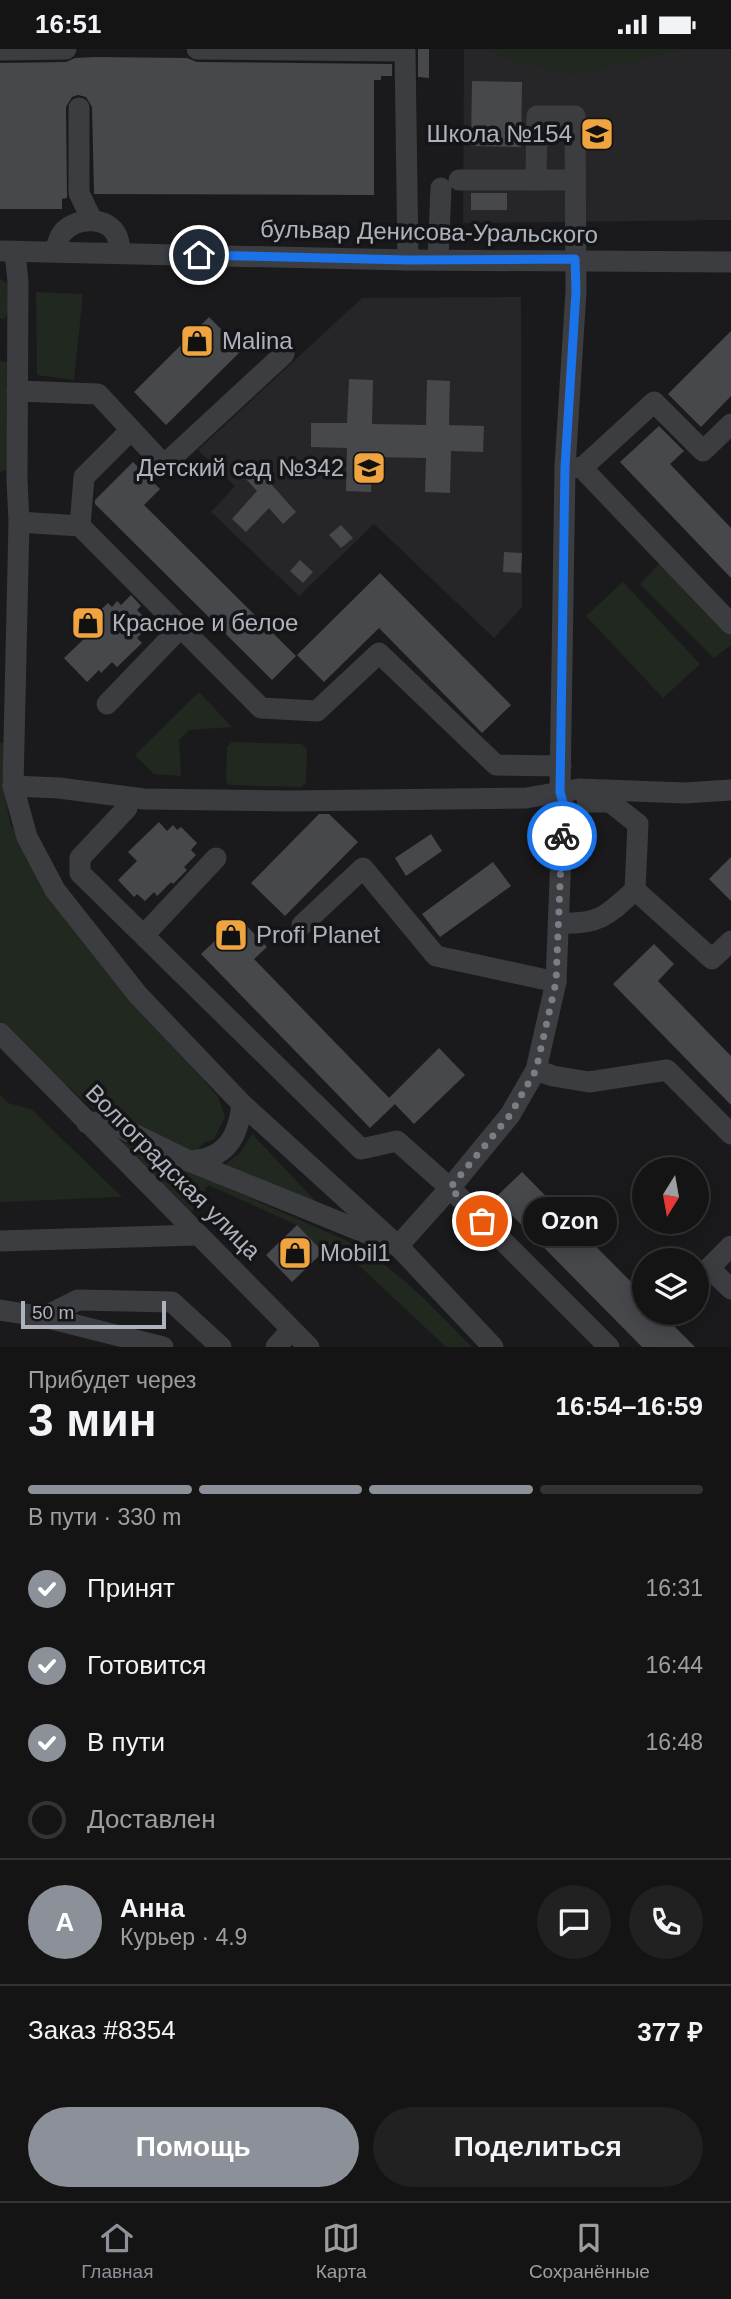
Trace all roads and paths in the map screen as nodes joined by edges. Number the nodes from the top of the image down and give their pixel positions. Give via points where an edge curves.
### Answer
1 (66, 49) edge
2 (197, 49) edge
3 (0, 51) edge
4 (79, 108) dead end
5 (536, 180) junction
6 (575, 180) junction
7 (92, 220) junction
8 (55, 251) junction
9 (7, 252) edge
10 (121, 253) junction
11 (575, 259) junction
12 (408, 260) junction
13 (438, 260) junction
14 (731, 262) edge
15 (9, 349) edge
16 (284, 354) dead end
17 (17, 391) junction
18 (731, 424) edge
19 (131, 430) junction
20 (574, 467) junction
21 (8, 480) edge
22 (19, 522) junction
23 (79, 526) junction
24 (731, 624) edge
25 (181, 627) junction
26 (107, 704) dead end
27 (7, 729) edge
28 (561, 765) junction
29 (13, 786) junction
30 (731, 790) edge
31 (561, 797) junction
32 (127, 808) dead end
33 (216, 858) dead end
34 (635, 890) junction
35 (560, 923) junction
36 (302, 925) dead end
37 (144, 935) junction
38 (731, 941) edge
39 (556, 982) junction
40 (0, 1033) edge
41 (536, 1070) junction
42 (242, 1104) junction
43 (87, 1123) junction
44 (731, 1134) edge
45 (189, 1161) junction
46 (450, 1188) junction
47 (197, 1235) junction
48 (0, 1241) edge
49 (398, 1246) junction
50 (731, 1246) edge
51 (731, 1289) edge
52 (0, 1310) edge
53 (44, 1317) junction
54 (292, 1330) junction
55 (163, 1347) edge
56 (221, 1347) edge
57 (275, 1347) edge
58 (309, 1347) edge
59 (493, 1347) edge
60 (609, 1347) edge

1 - 3 street
2 - 12 street via 405,51
4 - 7 street via 79,193
5 - 6 street
5 - 6 street via 537,116 575,116
5 - 13 street via 450,184
6 - 11 street
7 - 8 street via 77,222 62,233
7 - 10 street via 117,234
8 - 9 street, бульвар Денисова-Уральского
8 - 10 street, бульвар Денисова-Уральского
9 - 15 street via 18,282
10 - 12 street, бульвар Денисова-Уральского
11 - 13 street, бульвар Денисова-Уральского
11 - 14 street, бульвар Денисова-Уральского
11 - 20 street
12 - 13 street, бульвар Денисова-Уральского
15 - 17 street
16 - 19 street via 164,465
17 - 19 street via 98,394
17 - 21 street
18 - 20 street via 703,450 654,402
19 - 23 street via 84,477
20 - 24 street
20 - 28 street
21 - 22 street
22 - 23 street
22 - 27 street
23 - 25 street
25 - 26 street
25 - 28 street via 261,708 317,711 379,653 496,765
27 - 29 street
28 - 31 street
29 - 31 street via 144,799
29 - 42 street via 27,837 55,890 138,995
30 - 31 street via 579,789
31 - 34 street via 610,802 638,824
31 - 35 street
32 - 37 street via 80,858 80,873
33 - 37 street
34 - 35 street via 606,917 580,924
34 - 38 street via 712,959
35 - 39 street
36 - 39 street via 363,869 436,956
37 - 46 street via 361,1149 397,1141
39 - 41 street
40 - 43 street, Волгоградская улица
41 - 44 street via 589,1082 667,1070
41 - 46 street via 510,1115
42 - 45 street via 240,1123 224,1149 205,1160
42 - 49 street
43 - 45 street via 107,1121
43 - 47 street, Волгоградская улица
45 - 49 street
46 - 49 street
46 - 60 street
47 - 48 street
47 - 54 street, Волгоградская улица
49 - 59 street
50 - 51 street via 709,1268
52 - 53 street
53 - 55 street
53 - 56 street via 78,1300 172,1302
54 - 57 street
54 - 58 street, Волгоградская улица

